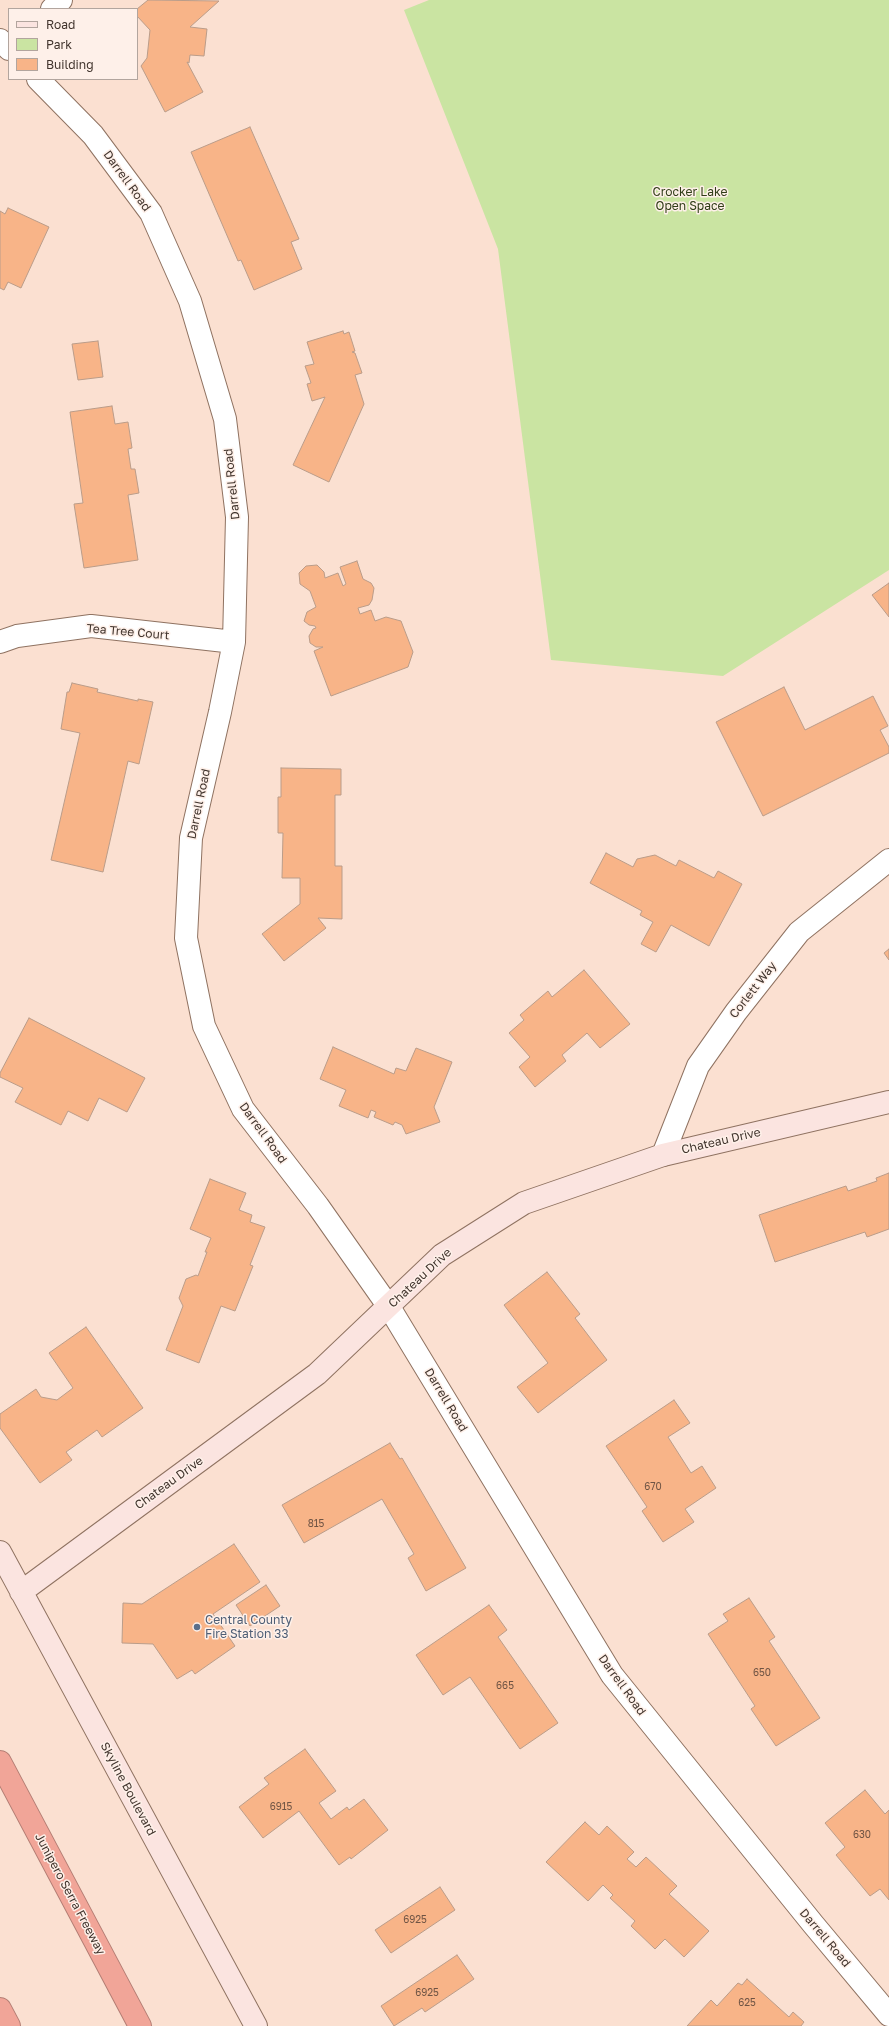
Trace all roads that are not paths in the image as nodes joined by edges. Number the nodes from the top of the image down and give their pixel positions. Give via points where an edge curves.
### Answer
1 (61, 0) edge
2 (53, 8) edge
3 (0, 40) edge
4 (8, 49) edge
5 (8, 51) edge
6 (0, 60) edge
7 (39, 80) edge
8 (0, 642) edge
9 (234, 642) junction
10 (889, 860) edge
11 (889, 1102) edge
12 (663, 1154) junction
13 (389, 1307) junction
14 (0, 1552) edge
15 (21, 1592) junction
16 (0, 1762) edge
17 (0, 2009) edge
18 (889, 2015) edge
19 (9, 2026) edge
20 (140, 2026) edge
21 (256, 2026) edge

1 - 2 street
3 - 4 street
5 - 6 street
7 - 9 street, Darrell Road via 93,135 151,213 190,301 225,419 237,517
8 - 9 street, Tea Tree Court via 17,636 91,626
9 - 13 street, Darrell Road via 191,838 186,938 204,1026 243,1109 318,1206
10 - 12 street, Corlett Way via 799,932 736,1012 698,1066
11 - 12 street, Chateau Drive
12 - 13 street, Chateau Drive via 524,1203 442,1255
13 - 15 street, Chateau Drive via 317,1374
13 - 18 street, Darrell Road via 612,1675
14 - 15 street, Skyline Boulevard
15 - 21 street, Skyline Boulevard
16 - 20 highway, Junipero Serra Freeway
17 - 19 highway

